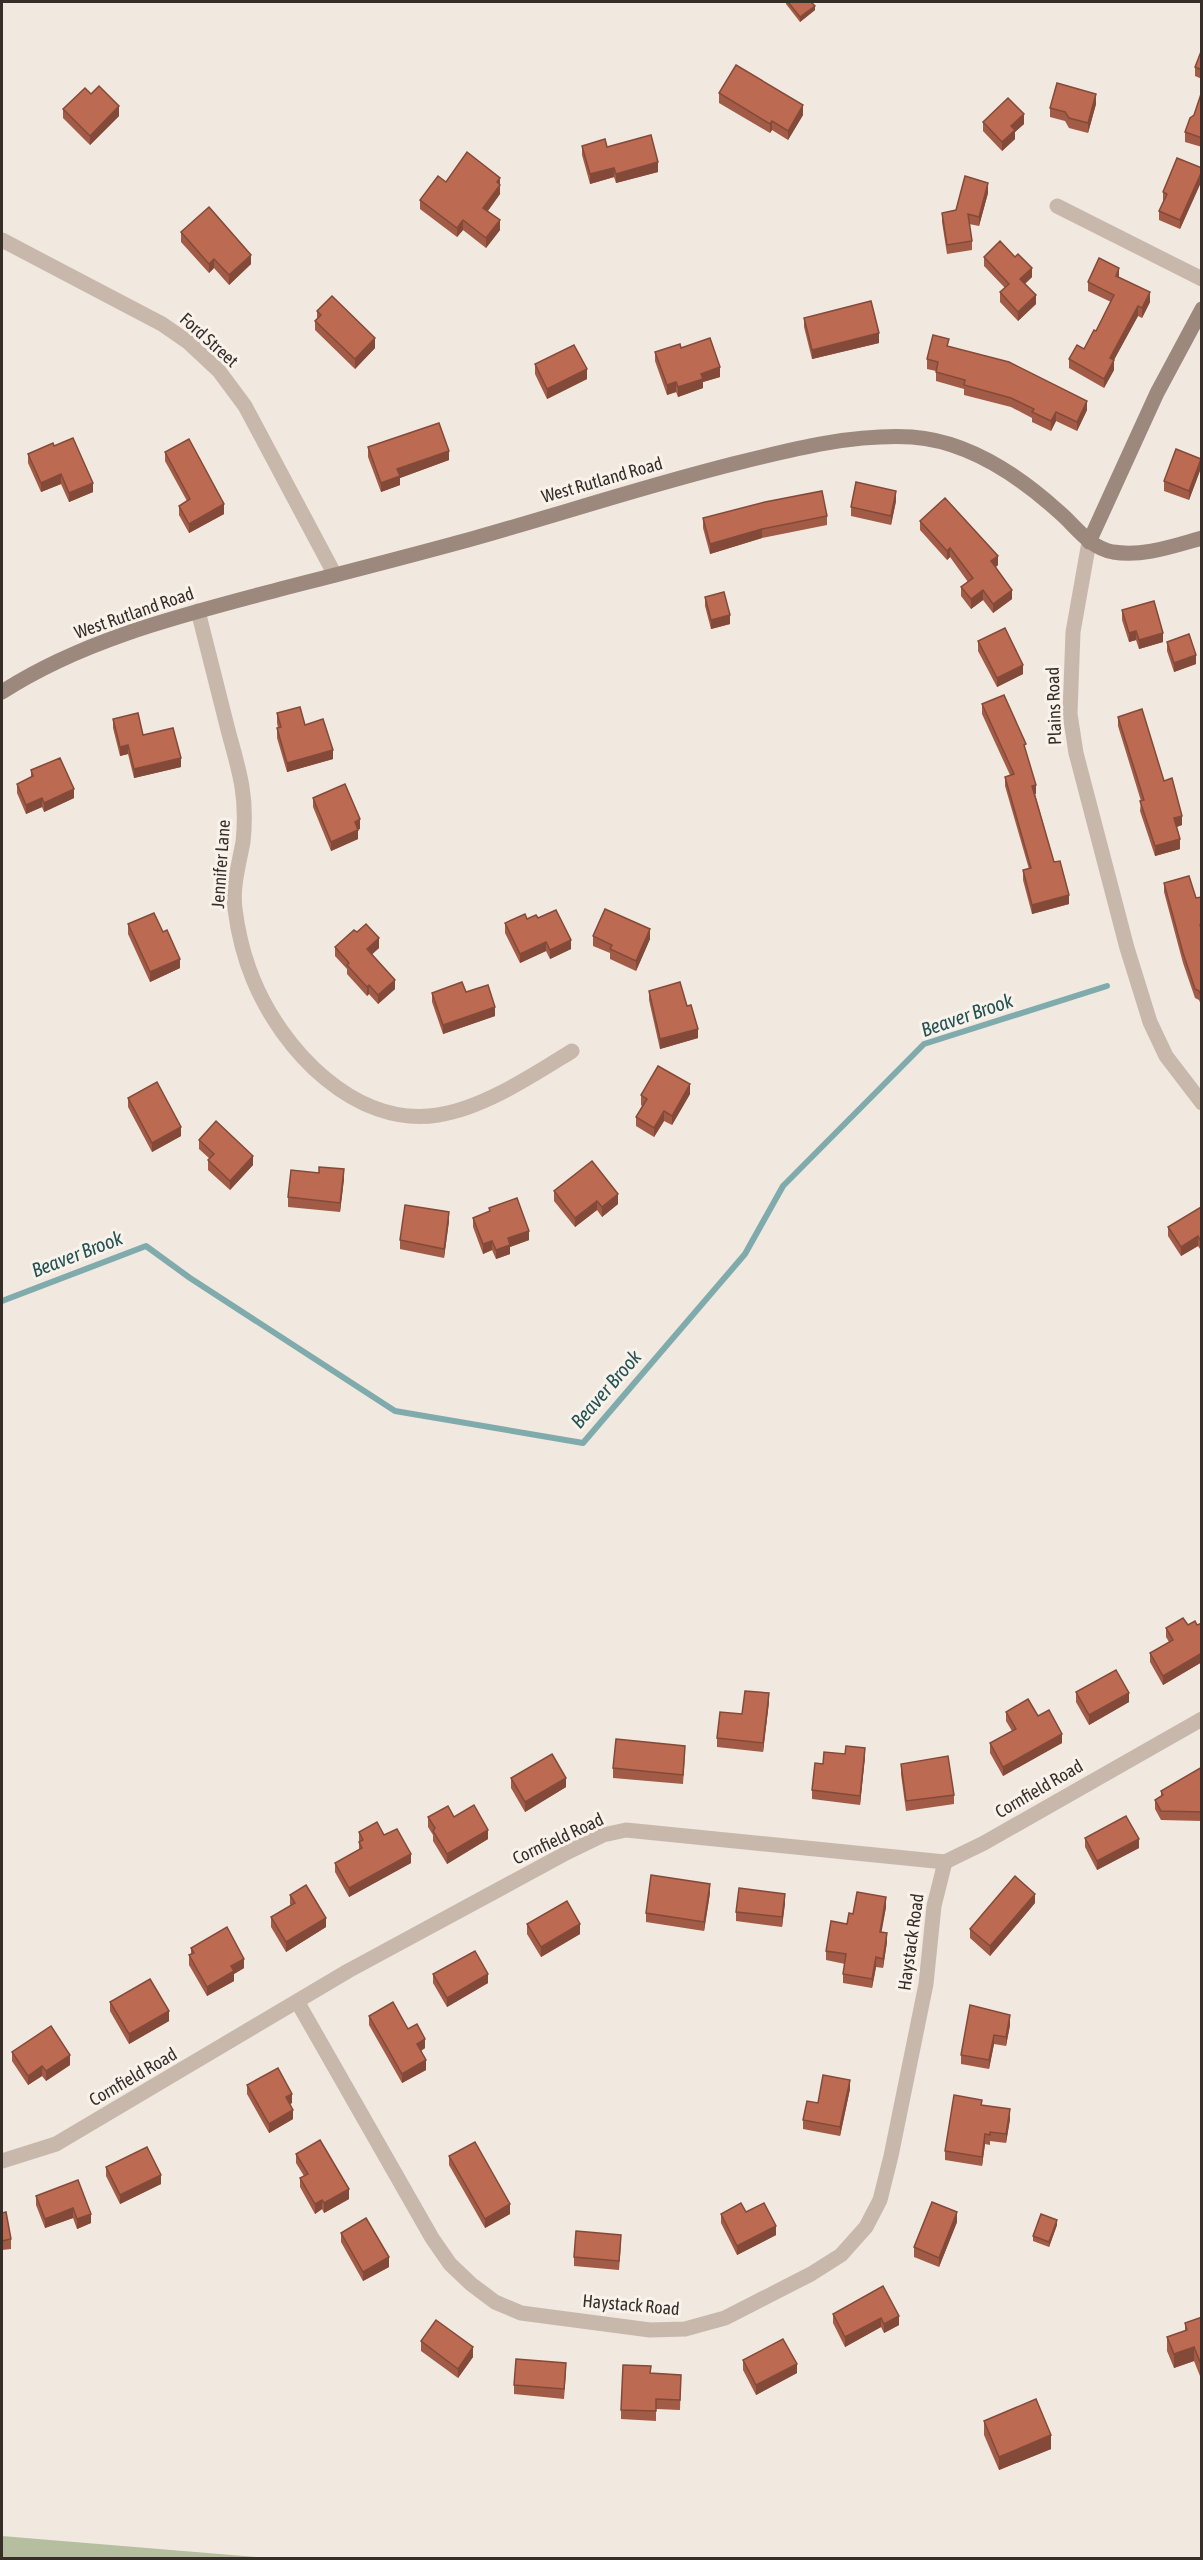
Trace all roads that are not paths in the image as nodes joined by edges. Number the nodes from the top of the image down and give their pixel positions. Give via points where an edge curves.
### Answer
1 (1057, 206) dead end
2 (2, 240) edge
3 (1202, 279) edge
4 (1202, 309) edge
5 (1202, 538) edge
6 (1089, 542) junction
7 (336, 575) junction
8 (198, 611) junction
9 (2, 692) edge
10 (572, 1051) dead end
11 (1202, 1103) edge
12 (1202, 1719) edge
13 (945, 1862) junction
14 (298, 2003) junction
15 (2, 2161) edge

1 - 3 street
2 - 7 street, Ford Street via 162,324 219,371 245,406
4 - 6 main road, Plains Road via 1157,393
5 - 6 main road, West Rutland Road via 1141,552 1115,552
6 - 7 main road, West Rutland Road via 1030,486 979,456 915,438 875,437 788,450 679,477
6 - 11 street, Plains Road via 1072,644 1070,714 1076,753 1150,1022 1166,1056
7 - 8 main road, West Rutland Road
8 - 9 main road, West Rutland Road via 98,644 32,673
8 - 10 street, Jennifer Lane via 242,785 245,825 234,906 238,928 253,979 287,1037 332,1083 354,1099 384,1112 412,1117 438,1115 484,1101
12 - 13 street, Cornfield Road
13 - 14 street, Cornfield Road via 669,1833 626,1830 603,1835 348,1971
13 - 14 street, Haystack Road via 934,1906 926,1984 891,2156 880,2200 866,2227 841,2255 811,2274 725,2318 685,2330 650,2330 521,2313 495,2302 471,2284 450,2264 432,2238
14 - 15 street, Cornfield Road via 56,2144

